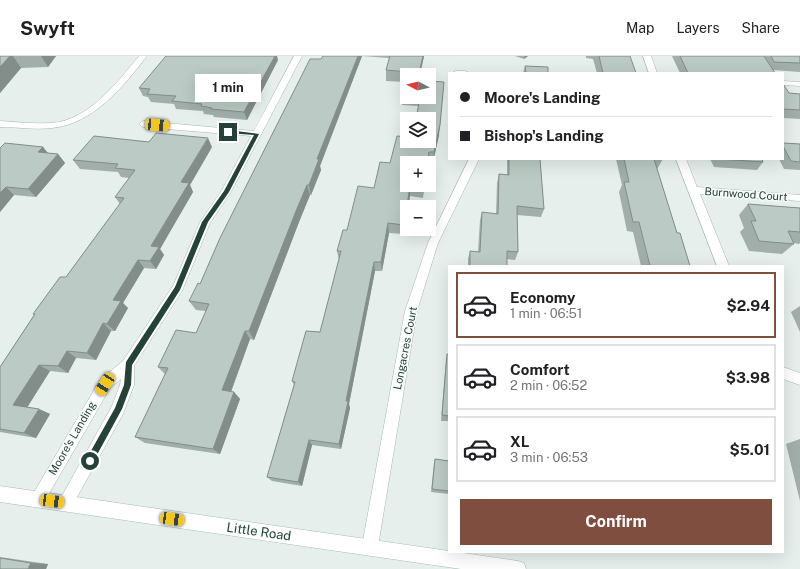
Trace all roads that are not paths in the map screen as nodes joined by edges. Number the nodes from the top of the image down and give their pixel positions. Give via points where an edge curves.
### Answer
1 (144, 56) edge
2 (298, 56) edge
3 (647, 56) edge
4 (653, 72) edge
5 (784, 83) edge
6 (800, 84) edge
7 (0, 124) edge
8 (143, 124) dead end
9 (257, 134) junction
10 (474, 160) edge
11 (680, 160) edge
12 (693, 190) junction
13 (800, 198) edge
14 (723, 265) edge
15 (128, 364) junction
16 (784, 373) edge
17 (800, 379) edge
18 (0, 494) edge
19 (38, 499) junction
20 (66, 503) junction
21 (370, 546) junction
22 (518, 569) edge

1 - 7 street via 101,102 85,114 68,122 50,125
2 - 9 street, Moore's Landing
3 - 4 street
5 - 6 street
8 - 9 street
9 - 15 street, Moore's Landing via 226,192 205,222 178,288
10 - 21 street, Longacres Court via 437,234 411,311
11 - 12 street
12 - 13 street, Burnwood Court
12 - 14 street
15 - 19 street, Moore's Landing via 101,389
15 - 20 street via 127,385 118,409
16 - 17 street
18 - 19 street, Little Road
19 - 20 street, Little Road
20 - 21 street, Little Road
21 - 22 street, Little Road

